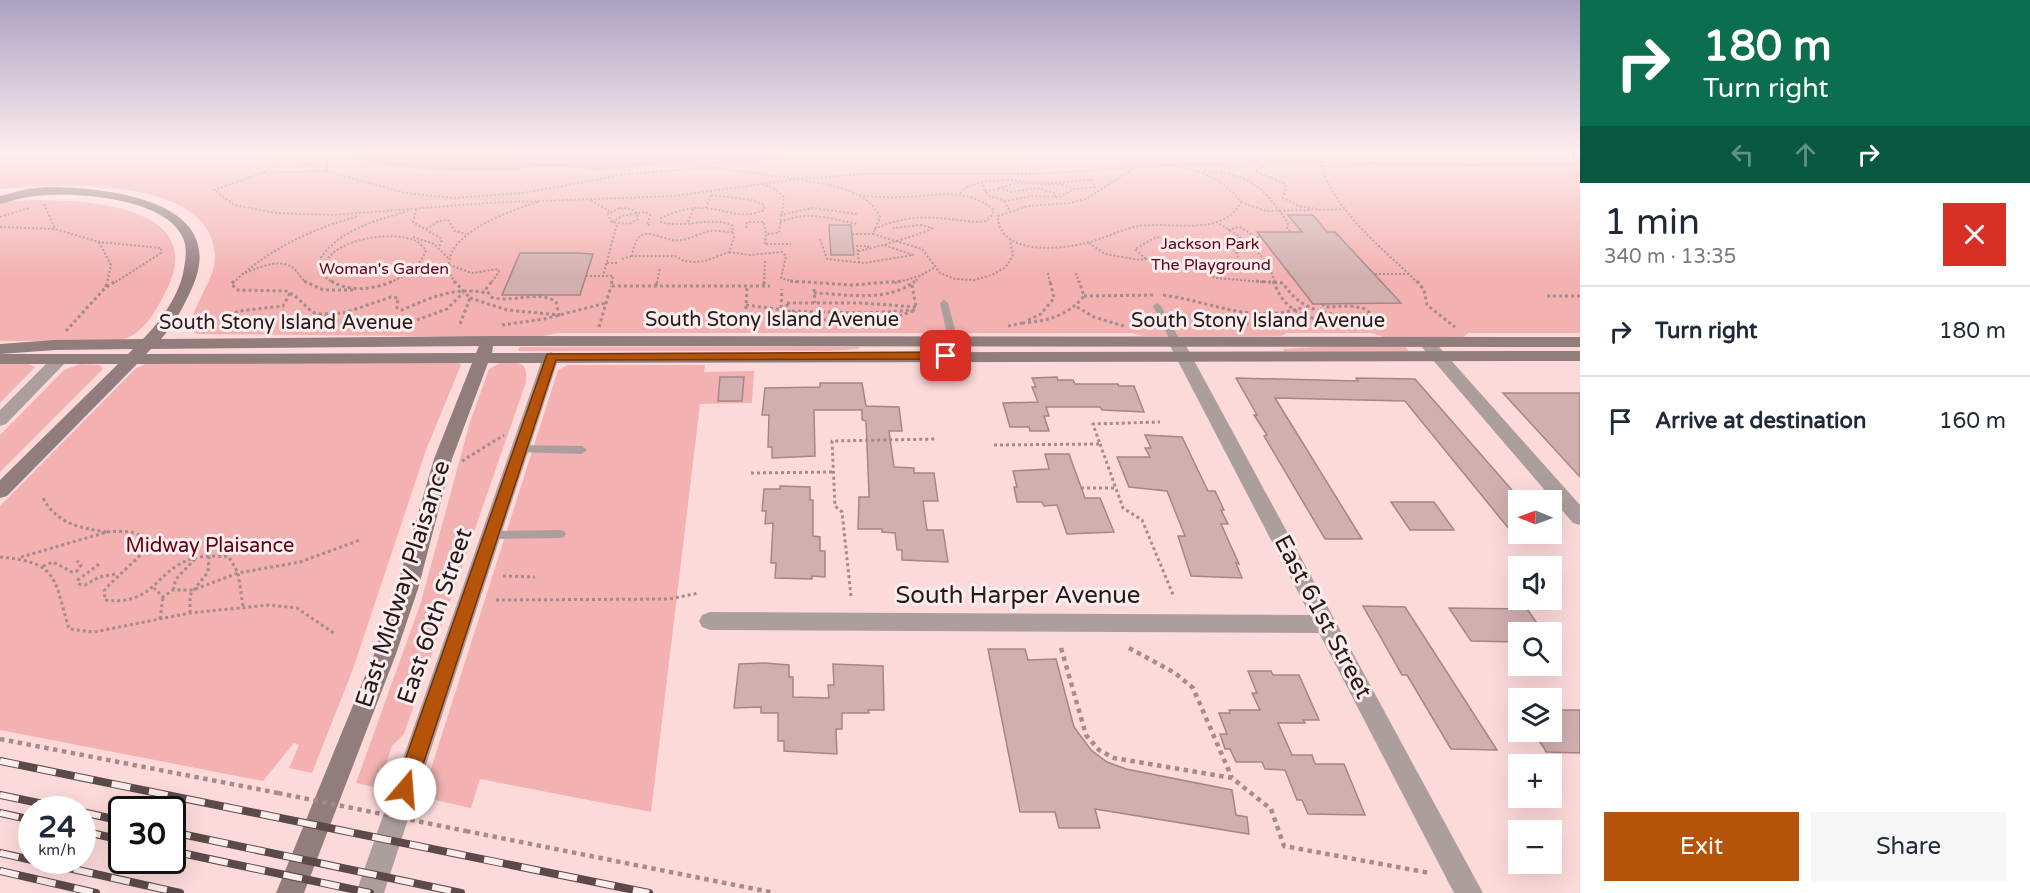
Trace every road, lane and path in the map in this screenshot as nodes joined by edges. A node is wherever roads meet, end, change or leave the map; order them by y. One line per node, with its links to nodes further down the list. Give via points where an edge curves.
1 (23, 195): 25 (main road)
2 (66, 195): 25 (main road)
3 (97, 195): 157 (main road, via 132,200 167,212 193,241 189,284 170,318)
4 (220, 195): 38 (path, via 234,205 276,213)
5 (422, 195): 20 (path)
6 (502, 195): 20 (path)
7 (685, 195): 22 (path)
8 (711, 195): 30 (path); 30 (path, via 752,200 764,206 764,210 750,215)
9 (783, 195): 41 (path)
10 (857, 195): 11 (path, via 886,198); 59 (path, via 879,211)
11 (914, 195)
12 (965, 195): 40 (path, via 982,200 993,209)
13 (991, 195): 26 (path)
14 (1066, 195): 21 (path)
15 (1093, 195): 34 (path, via 1070,203)
16 (1236, 195): 27 (path)
17 (1265, 195): 35 (path)
18 (1284, 195): 33 (path, via 1288,202)
19 (1335, 195): 32 (path)
20 (490, 196): 28 (path)
21 (1055, 197): 26 (path)
22 (589, 199): 24 (path); 36 (path)
23 (0, 200): 25 (main road)
24 (543, 200): 28 (path); 64 (path, via 482,223)
25 (32, 201): 43 (path); 57 (path, via 45,204)
26 (1004, 201): 34 (path)
27 (1241, 202): 35 (path); 46 (path, via 1236,213)
28 (487, 203): 31 (path)
29 (694, 208): 30 (path); 48 (path); 48 (path, via 661,218 661,222 669,225)
30 (706, 208)
31 (416, 209): 38 (path); 58 (path, via 413,222); 89 (path, via 375,221 342,237 323,253)
32 (1347, 209): 33 (path); 97 (path)
33 (1321, 210): 35 (path)
34 (1010, 211): 42 (path)
35 (1279, 211): 44 (path)
36 (610, 213): 37 (path, via 620,208); 47 (path)
37 (637, 213): 47 (path); 50 (path, via 635,222); 52 (path, via 648,213 647,225)
38 (367, 214): 98 (path, via 326,225 286,243)
39 (857, 214): 41 (path, via 813,208)
40 (993, 214): 42 (path); 59 (path, via 986,221 976,222 918,216)
41 (780, 215): 49 (path)
42 (998, 216): 72 (path, via 1000,234)
43 (0, 217)
44 (1285, 219): 45 (path); 63 (path)
45 (1291, 219)
46 (1215, 221): 60 (path); 74 (path, via 1188,226 1144,225)
47 (611, 222): 50 (path)
48 (688, 222): 62 (path, via 726,222 732,225)
49 (780, 222): 51 (path, via 814,214); 65 (path, via 778,234)
50 (618, 224): 87 (path)
51 (858, 224)
52 (652, 225)
53 (715, 225): 61 (path)
54 (0, 227): 57 (path)
55 (746, 228): 65 (path, via 747,222 764,222)
56 (893, 228): 71 (path, via 932,228 928,233)
57 (55, 229): 73 (path)
58 (426, 229): 64 (path, via 448,220 455,231); 78 (path, via 442,240)
59 (874, 229): 67 (path)
60 (1228, 230): 69 (path, via 1240,227); 103 (path, via 1260,256)
61 (714, 231): 62 (path); 81 (path, via 680,241 644,234 634,242)
62 (733, 232): 80 (path)
63 (1290, 232)
64 (468, 234): 82 (path)
65 (766, 234): 75 (path, via 765,245)
66 (852, 234): 67 (path)
67 (873, 234): 71 (path)
68 (408, 237): 78 (path, via 426,240); 89 (path, via 360,240 335,252); 112 (path, via 426,251 420,266 399,280)
69 (1261, 237)
70 (820, 239): 86 (path, via 826,259)
71 (891, 241): 76 (path); 92 (path, via 918,246 931,256)
72 (1010, 241): 74 (path, via 1049,248); 92 (path, via 1013,255 1005,267 992,275 959,280)
73 (99, 242): 111 (path, via 111,264); 111 (path, via 161,248 161,253)
74 (1089, 243): 84 (path, via 1105,254)
75 (791, 244)
76 (884, 245): 86 (path, via 874,251 868,251 868,246 857,246); 86 (path, via 913,255)
77 (780, 246): 79 (path)
78 (439, 248): 82 (path)
79 (778, 251): 80 (path, via 749,255); 102 (path, via 786,256 780,275)
80 (729, 252): 81 (path, via 705,261)
81 (632, 256): 83 (path)
82 (449, 259): 90 (path)
83 (622, 259)
84 (1146, 259): 93 (path, via 1159,257); 93 (path, via 1135,249 1154,237 1189,244 1224,242 1236,249 1239,260 1235,268 1229,271)
85 (765, 261): 105 (path)
86 (859, 262)
87 (607, 263): 88 (path); 101 (path)
88 (617, 263)
89 (323, 265): 112 (path, via 323,276 332,284)
90 (449, 265): 114 (path, via 449,273); 116 (path, via 472,273 498,269)
91 (660, 267): 108 (path)
92 (936, 267): 99 (path)
93 (1206, 267): 103 (path, via 1215,278)
94 (1048, 273): 140 (path, via 1054,298 1051,304)
95 (1076, 273): 117 (path)
96 (1375, 274): 97 (path)
97 (1409, 274): 153 (path, via 1424,290 1427,305)
98 (240, 275): 112 (path, via 283,264 296,269 303,280 316,287 337,291); 115 (path, via 231,284 237,290 276,289)
99 (922, 275): 102 (path, via 890,284); 106 (path)
100 (586, 276): 101 (path)
101 (603, 276): 107 (path, via 613,276)
102 (784, 280): 104 (path)
103 (1275, 283): 128 (path, via 1284,283 1290,295); 134 (path, via 1280,296)
104 (777, 284)
105 (764, 285): 109 (path); 110 (path)
106 (912, 285): 122 (path, via 880,293 814,291); 130 (path)
107 (610, 286): 108 (path); 121 (path)
108 (656, 286): 109 (path)
109 (747, 286): 125 (path)
110 (770, 286)
111 (105, 288): 154 (path)
112 (365, 288)
113 (782, 288): 131 (path)
114 (462, 292): 116 (path); 120 (path); 135 (path, via 430,297 402,310 397,308 398,298 391,297 355,311); 146 (path, via 447,309)
115 (290, 293): 135 (path); 141 (path, via 280,307 238,312)
116 (486, 293): 137 (path, via 500,301 555,300)
117 (1084, 296): 127 (path); 134 (path, via 1173,296 1234,313 1271,315)
118 (1547, 296): 119 (path)
119 (1580, 296)
120 (470, 298): 137 (path, via 507,310); 147 (path)
121 (606, 303): 137 (path); 150 (path)
122 (815, 303): 130 (path); 133 (path, via 787,303)
123 (944, 303): 160 (lane)
124 (1322, 303): 129 (path)
125 (746, 305): 131 (path); 151 (path)
126 (1157, 306): 161 (lane)
127 (1077, 307): 140 (path, via 1061,315); 149 (path, via 1093,318)
128 (1304, 307): 134 (path); 136 (path, via 1321,314)
129 (1331, 307): 136 (path); 138 (path, via 1363,308 1369,312)
130 (915, 308): 133 (path, via 866,313); 144 (path)
131 (781, 309): 133 (path)
132 (1169, 309): 134 (path, via 1179,315 1226,325 1287,320)
133 (787, 311): 143 (path)
134 (1296, 311): 139 (path, via 1320,320)
135 (316, 314): 145 (path)
136 (1337, 314): 138 (path)
137 (559, 315): 142 (path)
138 (1353, 315): 139 (path)
139 (1357, 322): 152 (path)
140 (1022, 323): 148 (path)
141 (208, 326)
142 (499, 326)
143 (851, 326)
144 (870, 326)
145 (356, 327)
146 (395, 327)
147 (459, 327)
148 (1005, 327)
149 (1131, 328)
150 (599, 329)
151 (745, 329)
152 (1362, 330)
153 (1461, 331)
154 (65, 332)
155 (1426, 342): 156 (main road, South Stony Island Avenue); 161 (main road, South Stony Island Avenue); 164 (street)
156 (1580, 342)
157 (146, 345): 158 (main road, South Stony Island Avenue); 159 (main road, South Stony Island Avenue); 167 (main road)
158 (0, 349)
159 (485, 349): 160 (main road, South Stony Island Avenue); 163 (main road, South Stony Island Avenue); 167 (main road, South Stony Island Avenue); 218 (main road, East Midway Plaisance, via 443,459 385,654)
160 (955, 349): 161 (main road, South Stony Island Avenue); 163 (main road, South Stony Island Avenue)
161 (1180, 349): 164 (main road, South Stony Island Avenue); 211 (street, East 61st Street)
162 (1580, 356): 164 (main road, South Stony Island Avenue)
163 (551, 357): 174 (street, East 60th Street)
164 (1439, 357): 183 (street)
165 (0, 358): 166 (main road, South Stony Island Avenue)
166 (60, 359): 167 (main road, South Stony Island Avenue); 168 (street)
167 (133, 359): 181 (main road)
168 (0, 420)
169 (1160, 422): 172 (path, via 1093,424)
170 (507, 426): 176 (path, via 504,438)
171 (938, 439): 177 (path, via 832,441)
172 (1100, 444): 173 (path); 180 (path)
173 (994, 445)
174 (520, 449): 175 (lane); 185 (street, East 60th Street)
175 (582, 450)
176 (460, 462)
177 (833, 472): 178 (path); 203 (path, via 835,506 842,512)
178 (751, 474)
179 (1081, 488): 180 (path)
180 (1116, 488): 205 (path, via 1123,508 1142,520)
181 (0, 491)
182 (43, 498): 184 (path, via 57,519 78,528)
183 (1580, 518)
184 (107, 532): 190 (path); 196 (path, via 130,531 146,539 147,549)
185 (491, 534): 186 (lane); 219 (street, East 60th Street)
186 (560, 534)
187 (360, 540): 195 (path, via 296,565)
188 (208, 555): 191 (path); 195 (path, via 229,557); 201 (path, via 208,572)
189 (0, 557): 190 (path)
190 (20, 558): 194 (path)
191 (196, 558): 199 (path, via 185,561); 200 (path, via 176,579)
192 (77, 561): 194 (path, via 81,565 72,572 53,562)
193 (99, 564): 196 (path, via 78,580 79,584)
194 (43, 566): 209 (path, via 56,580 69,629 94,632)
195 (238, 573): 201 (path); 207 (path)
196 (118, 574): 199 (path, via 104,591 105,600 119,603 141,597)
197 (503, 576): 198 (path)
198 (535, 577)
199 (154, 588): 204 (path)
200 (173, 590): 201 (path); 204 (path)
201 (193, 590): 208 (path)
202 (699, 593): 206 (path, via 669,599)
203 (851, 596)
204 (163, 597): 209 (path)
205 (1174, 597)
206 (496, 600)
207 (243, 606): 208 (path); 212 (path, via 297,608)
208 (190, 613): 209 (path)
209 (160, 619)
210 (710, 621): 211 (street, South Harper Avenue)
211 (1326, 624): 221 (street, East 61st Street)
212 (335, 634)
213 (1061, 648): 216 (path, via 1086,735 1099,750 1114,758)
214 (1130, 648): 216 (path, via 1194,688)
215 (0, 739): 220 (path, bridge)
216 (1232, 777): 217 (path, via 1271,809 1284,846)
217 (1430, 873)
218 (290, 893)
219 (370, 893)
220 (775, 893)
221 (1469, 893)

